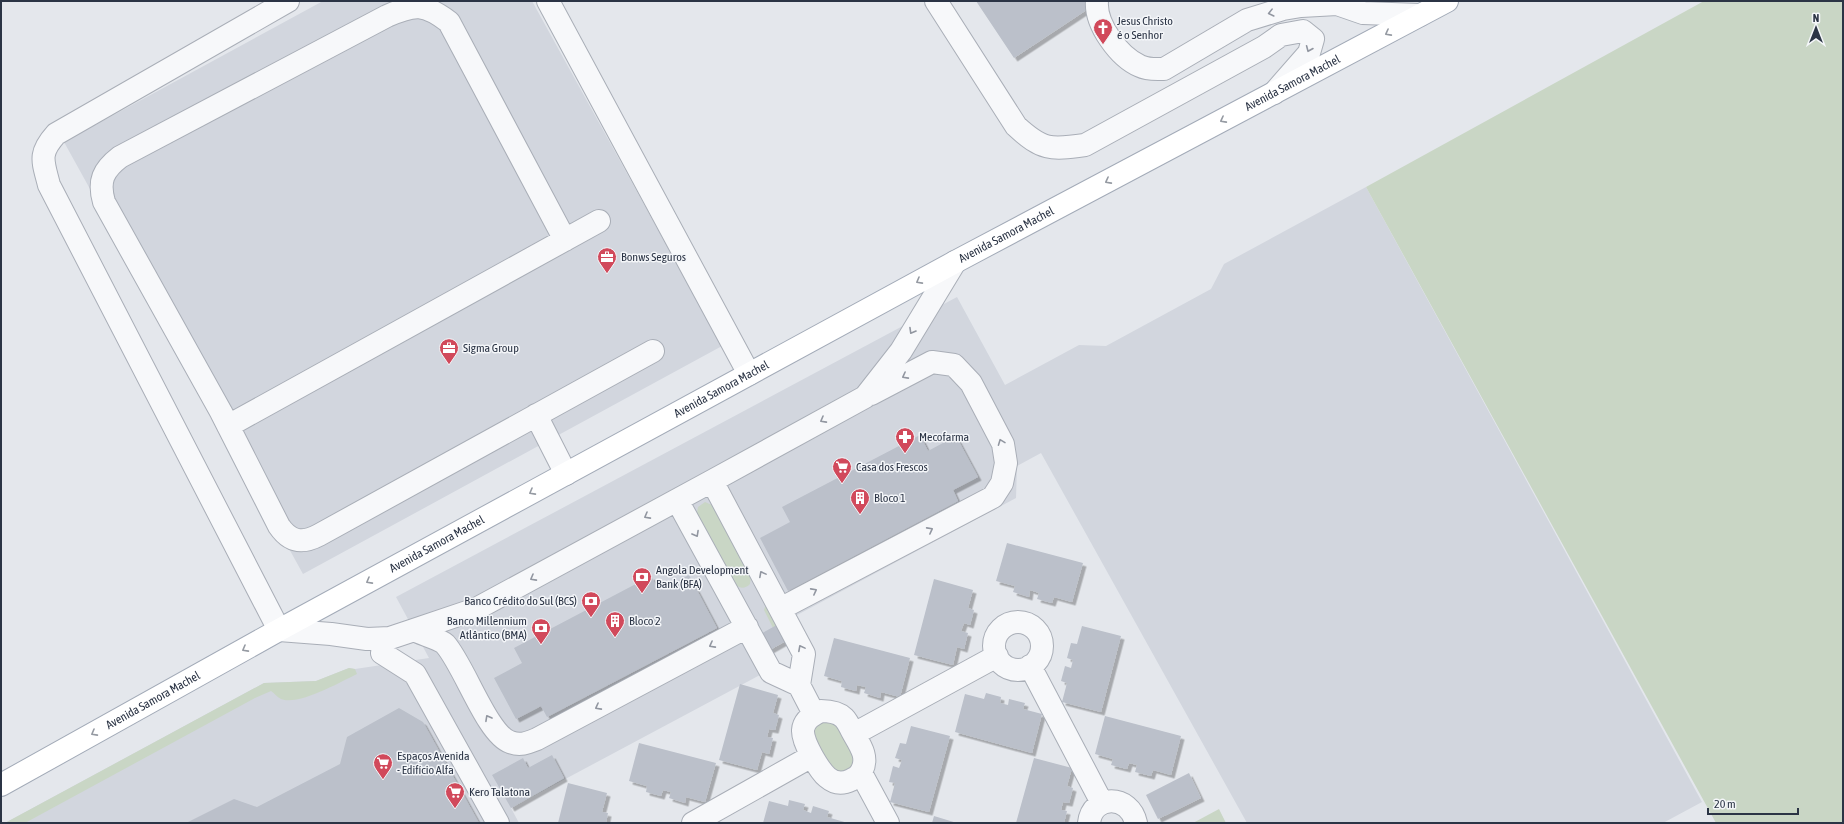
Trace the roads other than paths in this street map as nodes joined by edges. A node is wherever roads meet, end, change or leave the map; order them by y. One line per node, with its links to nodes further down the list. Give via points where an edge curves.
1 (288, 1): 21 (lane, via 56,134 46,146 43,161 49,185)
2 (548, 1): 12 (lane)
3 (936, 1): 7 (lane, one-way to 7, via 1016,126 1032,141 1045,147 1059,149 1085,145 1264,48 1281,35 1303,31 1313,40 1309,52)
4 (1097, 1): 6 (lane, one-way to 4, via 1364,14 1337,4 1301,6 1247,20 1164,68 1152,70 1139,66 1114,44 1102,26 1096,10)
5 (1447, 1): 6 (main road, Avenida Samora Machel)
6 (1420, 16): 7 (main road, Avenida Samora Machel, one-way to 7)
7 (1272, 94): 10 (main road, Avenida Samora Machel, one-way to 10)
8 (599, 221): 9 (lane)
9 (565, 240): 15 (lane); 15 (lane, via 448,22 434,10 419,6 387,16 120,157 108,166 102,180 104,202)
10 (955, 262): 12 (main road, Avenida Samora Machel, one-way to 12); 13 (lane, one-way to 13, via 901,351)
11 (653, 351): 14 (lane)
12 (749, 374): 16 (main road, Avenida Samora Machel)
13 (865, 397): 17 (lane, one-way to 17); 19 (lane, one-way to 13, via 993,497 1002,483 1006,463 1003,444 971,383 954,365 932,362)
14 (536, 415): 15 (lane, via 309,540 297,540 286,536); 16 (lane)
15 (228, 426)
16 (566, 474): 21 (main road, Avenida Samora Machel, one-way to 21)
17 (712, 481): 18 (lane); 19 (lane, one-way to 17)
18 (677, 500): 20 (lane, one-way to 20); 22 (lane, one-way to 22, via 476,609)
19 (780, 609): 26 (lane, one-way to 19, via 804,654)
20 (746, 627): 22 (lane, one-way to 22, via 537,739 522,744 509,742 495,731 444,643); 26 (lane, via 771,672)
21 (279, 630): 22 (lane, via 367,639 390,638); 31 (main road, Avenida Samora Machel, one-way to 31)
22 (414, 630)
23 (382, 653): 33 (lane, via 415,674)
24 (997, 656): 25 (lane, via 1008,667 1022,669); 25 (lane, via 994,642 1001,629 1007,624 1023,622 1037,631 1042,646 1041,654); 28 (lane)
25 (1030, 666): 32 (lane)
26 (799, 685): 27 (lane)
27 (814, 714): 28 (lane, via 829,711 837,713 844,718); 29 (lane, via 808,719 803,733 803,740)
28 (854, 734): 30 (lane, via 865,757)
29 (812, 756): 30 (lane, via 821,772 833,781 848,782); 34 (lane)
30 (861, 773): 35 (lane)
31 (1, 785)
32 (1102, 804): 36 (lane, via 1091,814); 37 (lane, via 1109,801 1125,804 1131,810)
33 (498, 823)
34 (693, 823)
35 (888, 823)
36 (1089, 823)
37 (1136, 823)

